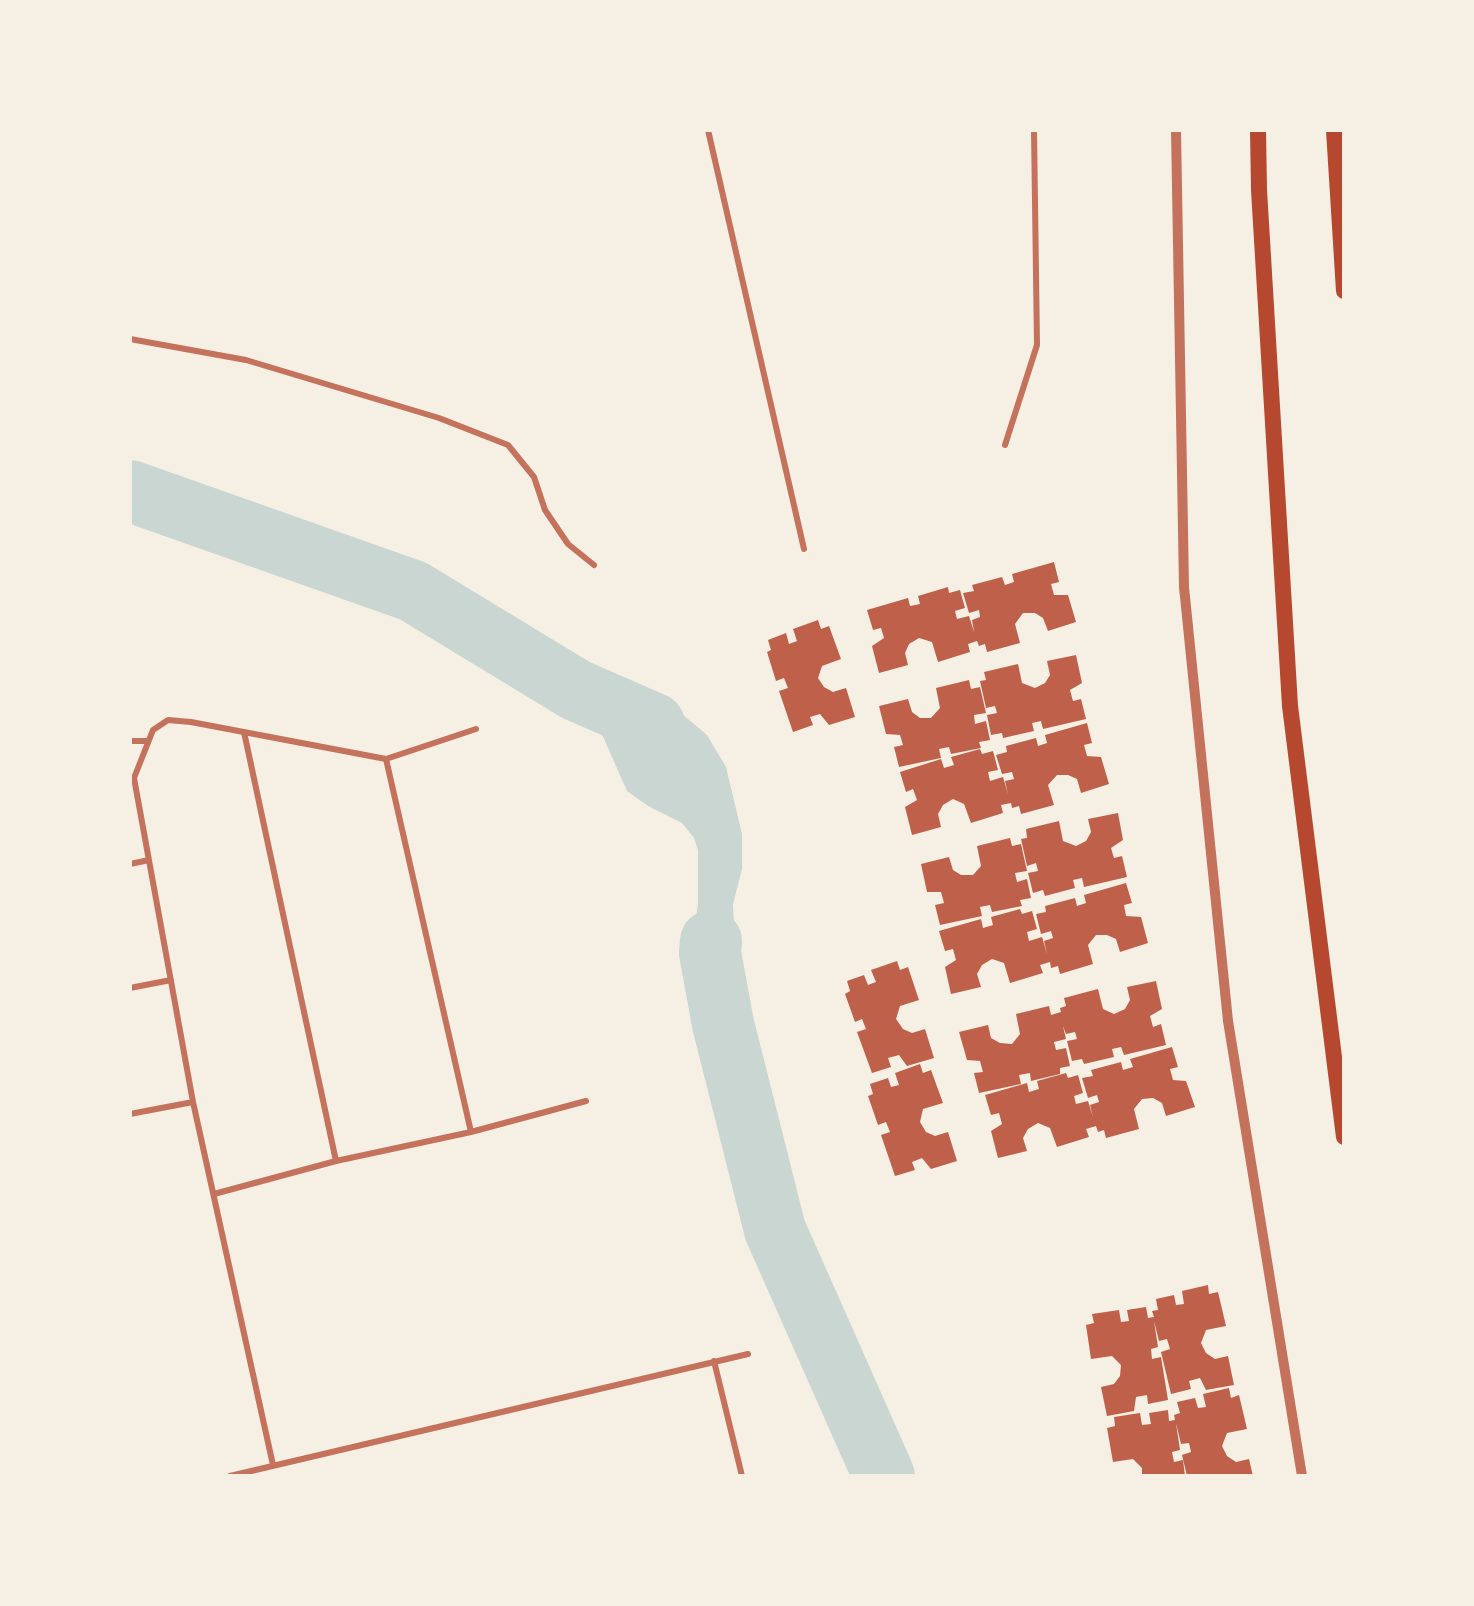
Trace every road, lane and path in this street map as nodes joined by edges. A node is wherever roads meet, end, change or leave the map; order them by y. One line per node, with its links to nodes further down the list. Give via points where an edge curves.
1 (708, 130): 9 (street)
2 (1034, 130): 8 (street, via 1037,345)
3 (1176, 130): 32 (street, via 1184,587 1228,1021)
4 (1258, 130): 24 (highway, via 1290,706)
5 (1334, 130): 6 (highway)
6 (1344, 291)
7 (130, 339): 10 (street, via 246,360 438,418 508,445 534,477 545,510 568,544)
8 (1005, 445)
9 (804, 549)
10 (594, 565)
11 (476, 729): 15 (street)
12 (244, 732): 14 (street, via 168,720 153,730); 15 (street); 25 (street)
13 (130, 741): 14 (street)
14 (148, 741): 16 (street, via 134,778)
15 (386, 759): 23 (street)
16 (148, 860): 17 (street); 18 (street)
17 (130, 864)
18 (171, 980): 19 (street); 21 (street)
19 (130, 988)
20 (586, 1101): 23 (street)
21 (193, 1102): 22 (street); 26 (street)
22 (130, 1114)
23 (471, 1132): 25 (street)
24 (1344, 1137)
25 (336, 1161): 26 (street)
26 (214, 1194): 29 (street)
27 (748, 1354): 28 (street)
28 (714, 1361): 29 (street); 31 (street)
29 (273, 1465): 30 (street)
30 (230, 1476)
31 (742, 1476)
32 (1302, 1476)

